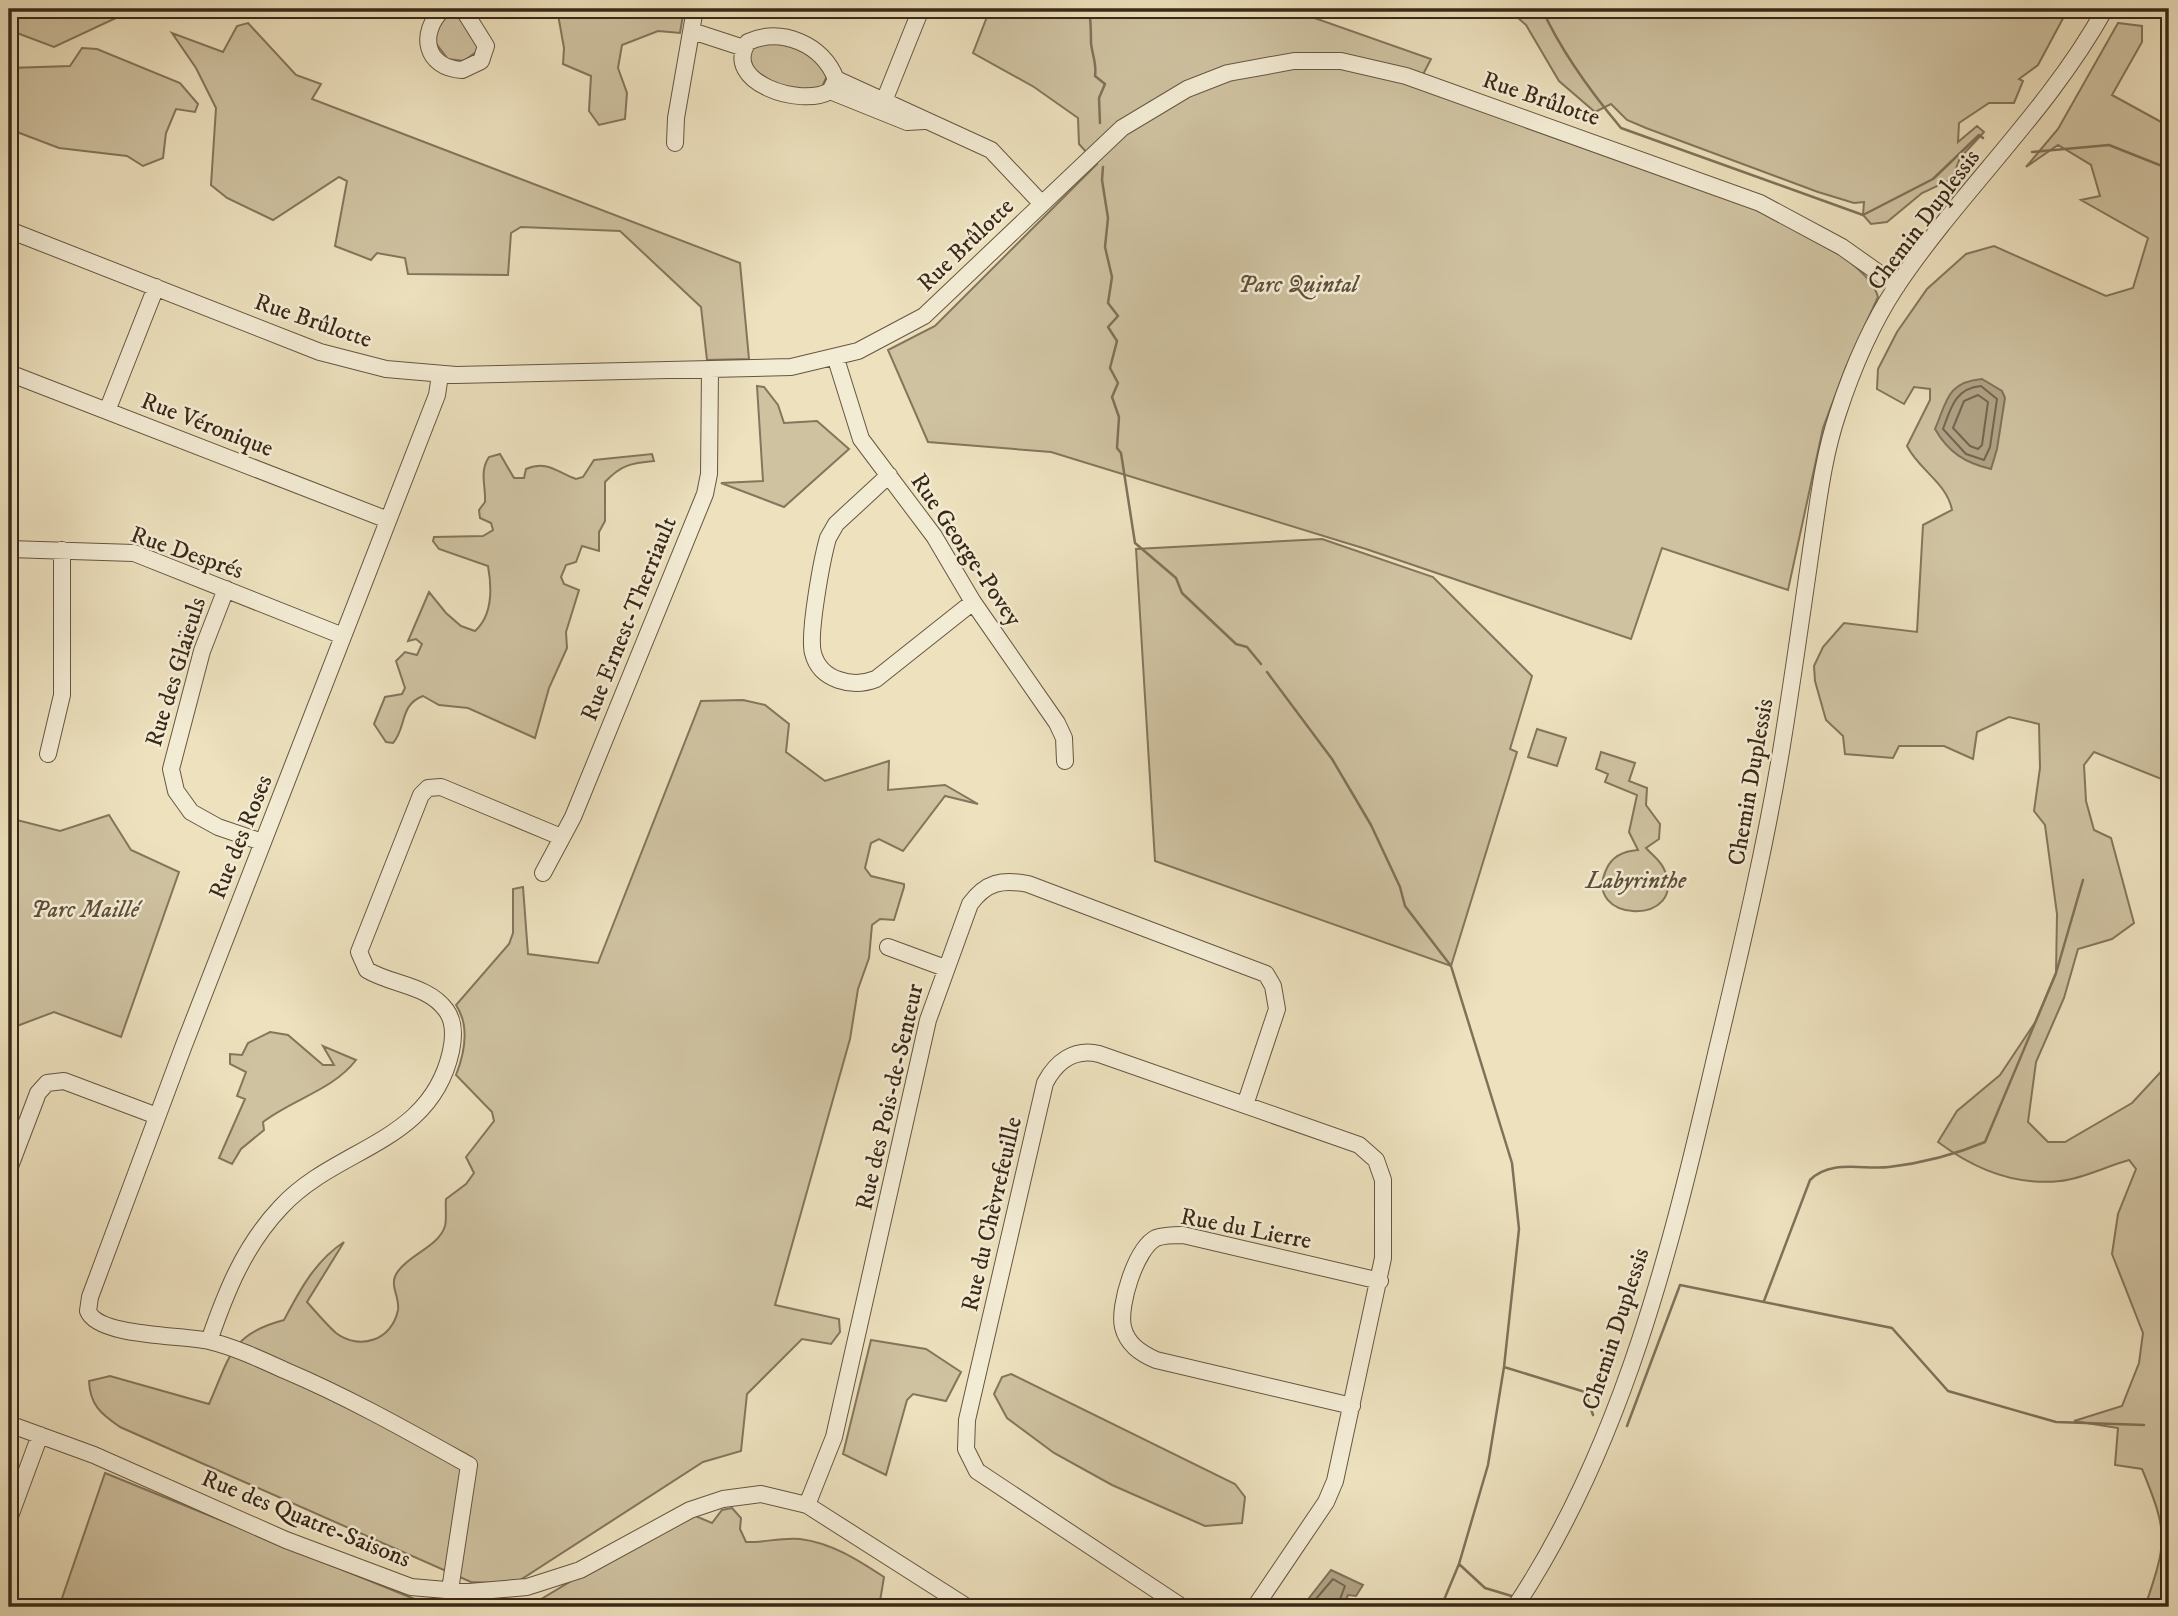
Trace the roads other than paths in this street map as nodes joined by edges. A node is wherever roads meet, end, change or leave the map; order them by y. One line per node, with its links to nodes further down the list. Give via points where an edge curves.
1 (443, 9): 2 (street, via 428,26 427,44 444,65 462,70 481,61 486,46)
2 (463, 9)
3 (695, 9): 6 (street)
4 (921, 9): 9 (street)
5 (2105, 9): 13 (street, Chemin Duplessis, via 2040,108)
6 (692, 31): 7 (street); 10 (street)
7 (744, 48): 8 (street, via 748,42 772,35 793,39 816,52); 8 (street, via 744,65 754,78 778,93 805,97)
8 (833, 85): 9 (street)
9 (882, 105): 11 (street, via 907,122 924,121 991,150)
10 (675, 143)
11 (1042, 204): 13 (street, Rue Brûlotte, via 1122,128 1187,89 1228,73 1269,65 1341,61 1406,76 1743,196 1816,231); 15 (street, Rue Brûlotte, via 924,317)
12 (9, 230): 14 (street, Rue Brûlotte)
13 (1897, 286): 48 (street, Chemin Duplessis, via 1858,360 1831,438 1758,876 1663,1262 1595,1458 1561,1530)
14 (156, 287): 18 (street, Rue Brûlotte, via 320,352 365,365); 19 (street)
15 (836, 359): 16 (street, Rue Brûlotte, via 791,367); 20 (street, Rue George-Povey, via 858,432)
16 (710, 370): 18 (street, Rue Brûlotte); 29 (street, Rue Ernest-Therriault, via 705,494)
17 (9, 373): 19 (street, Rue Véronique)
18 (440, 375): 21 (street, Rue des Roses, via 437,395)
19 (107, 411): 21 (street, Rue Véronique)
20 (889, 475): 25 (street, Rue George-Povey, via 948,557); 25 (street, via 836,524 828,538 812,639 817,663 837,680 857,684 876,679)
21 (388, 520): 26 (street, Rue des Roses)
22 (9, 549): 23 (street, Rue Després)
23 (62, 550): 24 (street, Rue Després, via 134,553); 27 (street, via 62,695)
24 (226, 589): 26 (street, Rue Després); 30 (street, Rue des Glaïeuls, via 202,651 170,769 176,791 191,812)
25 (973, 602): 28 (street, Rue George-Povey, via 1057,723 1065,738)
26 (343, 636): 30 (street, Rue des Roses)
27 (48, 754)
28 (1065, 761)
29 (561, 837): 31 (street, Rue Ernest-Therriault); 38 (street, via 441,787 428,788 421,795 359,952 367,970 430,995 447,1011 453,1030 444,1072 428,1102 409,1123 301,1188 265,1225 240,1261)
30 (262, 842): 35 (street, Rue des Roses)
31 (542, 873)
32 (888, 947): 33 (street)
33 (946, 968): 34 (street, Rue des Pois-de-Senteur, via 970,904 989,884 1006,880 1028,884 1254,967 1266,974 1273,986 1277,1009); 42 (street, Rue des Pois-de-Senteur, via 928,1020 834,1437)
34 (1245, 1105): 37 (street, Rue du Chèvrefeuille, via 1359,1145 1376,1160 1383,1180); 46 (street, Rue du Chèvrefeuille, via 1091,1052 1072,1055 1055,1067 1045,1083 1033,1131 967,1420 966,1449 977,1471)
35 (157, 1116): 36 (street, via 64,1081 47,1083 38,1093); 38 (street, Rue des Roses, via 90,1297 90,1317 147,1335)
36 (9, 1169)
37 (1380, 1281): 39 (street); 39 (street, Rue du Lierre, via 1183,1236 1157,1237 1141,1252 1125,1305 1127,1337 1156,1360)
38 (209, 1341): 44 (street, via 344,1395 469,1465)
39 (1352, 1406): 47 (street, via 1331,1492)
40 (9, 1424): 41 (street, Rue des Quatre-Saisons)
41 (40, 1435): 43 (street); 44 (street, Rue des Quatre-Saisons, via 286,1540 411,1587)
42 (807, 1505): 44 (street, Rue des Quatre-Saisons, via 761,1494 723,1499 690,1510 580,1570 527,1587); 45 (street, Rue des Quatre-Saisons)
43 (9, 1519)
44 (450, 1590)
45 (967, 1607)
46 (1182, 1607)
47 (1255, 1607)
48 (1514, 1607)

